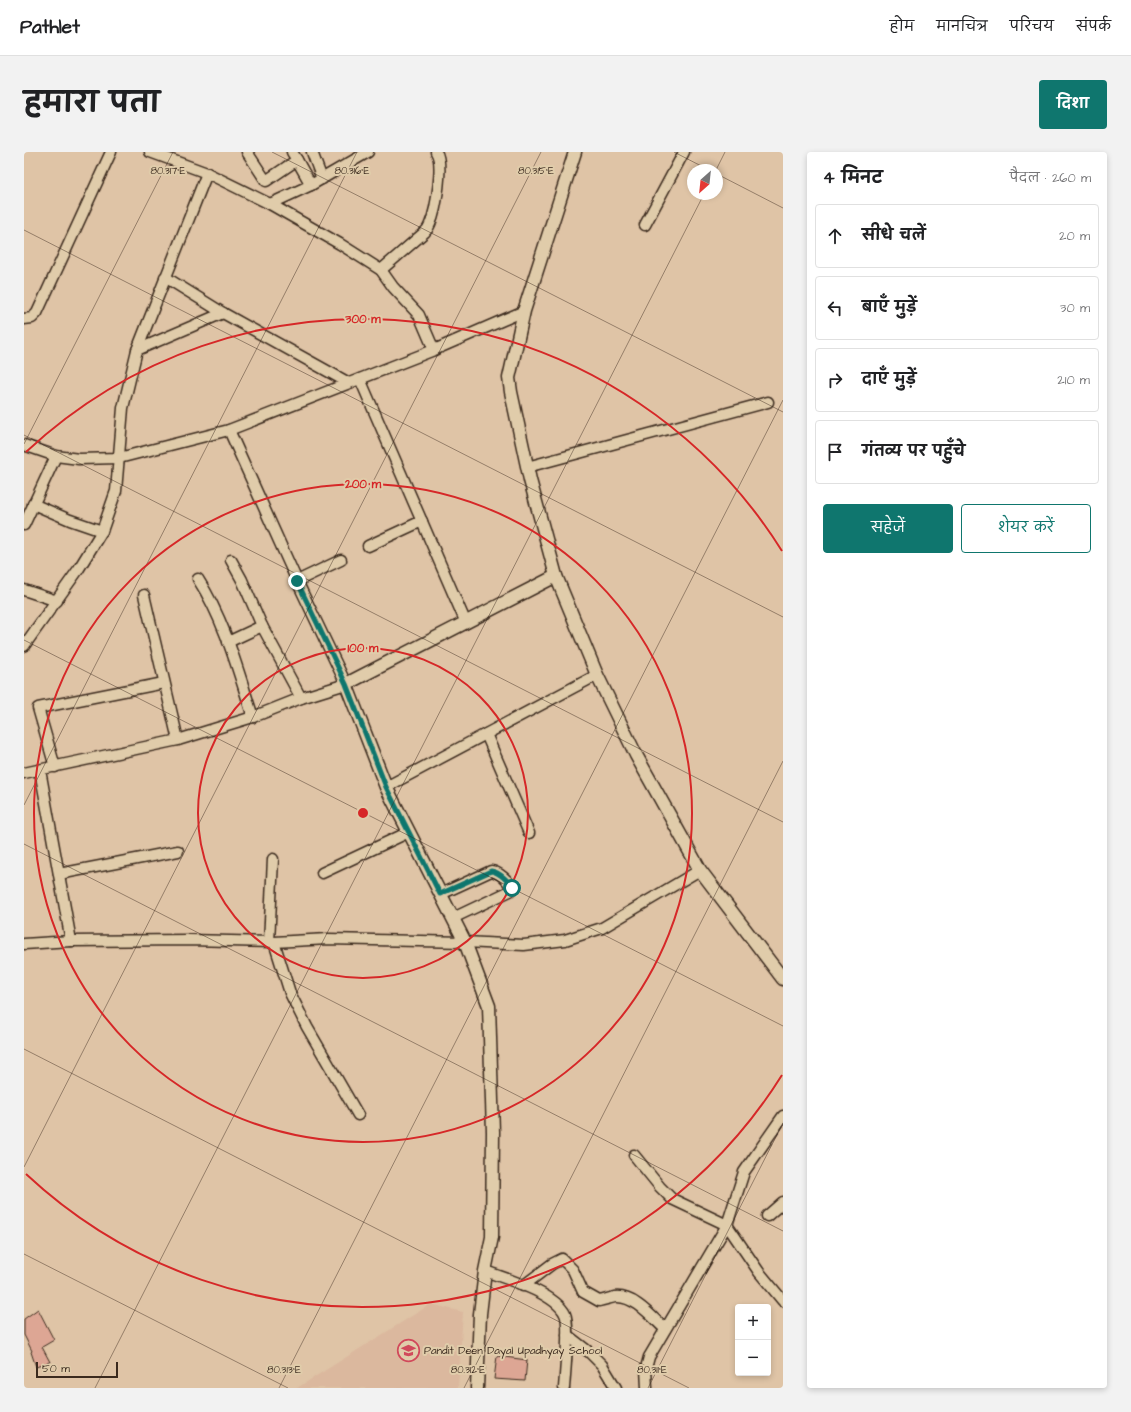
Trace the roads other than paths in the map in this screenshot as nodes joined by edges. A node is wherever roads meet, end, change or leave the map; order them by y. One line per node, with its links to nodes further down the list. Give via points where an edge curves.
1 (112, 152): 19 (street, via 37,313 32,318)
2 (150, 152): 10 (street)
3 (247, 152): 9 (street, via 266,181)
4 (312, 152): 11 (street)
5 (368, 152): 11 (street)
6 (436, 152): 15 (street, via 439,156 440,172 430,225)
7 (575, 152): 17 (street)
8 (684, 152): 14 (street)
9 (295, 156): 12 (street)
10 (208, 173): 13 (street); 16 (street)
11 (322, 179): 12 (street)
12 (311, 185): 13 (street)
13 (270, 204): 15 (street)
14 (644, 225)
15 (381, 270): 21 (street, via 419,315)
16 (166, 277): 18 (street); 20 (street)
17 (524, 311): 21 (street); 29 (street, via 510,378)
18 (223, 313): 20 (street); 23 (street)
19 (24, 319)
20 (137, 350): 28 (street, via 123,408)
21 (434, 350): 22 (street)
22 (360, 379): 23 (street); 31 (street)
23 (349, 383): 25 (street)
24 (768, 402): 29 (street)
25 (229, 430): 28 (street); 39 (street)
26 (24, 445): 27 (street)
27 (56, 456): 28 (street, via 79,459); 30 (street)
28 (119, 458): 33 (street, via 116,491)
29 (527, 467): 37 (street)
30 (33, 504): 32 (street); 33 (street)
31 (422, 521): 34 (street); 43 (street)
32 (24, 525)
33 (102, 531): 42 (street)
34 (368, 546)
35 (231, 560): 44 (street)
36 (341, 560): 39 (street)
37 (556, 576): 43 (street); 47 (street)
38 (198, 579): 45 (street)
39 (297, 581): 49 (street)
40 (24, 590): 42 (street)
41 (144, 596): 48 (street)
42 (57, 602): 46 (street)
43 (466, 623): 49 (street)
44 (262, 626): 45 (street); 50 (street)
45 (228, 642): 51 (street)
46 (24, 646)
47 (597, 675): 52 (street); 62 (street, via 636,755)
48 (164, 683): 53 (street); 54 (street, via 38,708)
49 (346, 684): 50 (street); 57 (street)
50 (301, 698): 51 (street)
51 (253, 717): 53 (street)
52 (486, 734): 57 (street); 59 (street)
53 (178, 740): 54 (street)
54 (55, 767): 55 (street)
55 (40, 770): 56 (street); 64 (street)
56 (24, 773)
57 (386, 787): 58 (street)
58 (409, 832): 63 (street); 65 (street)
59 (529, 833)
60 (178, 851): 64 (street)
61 (273, 859): 68 (street)
62 (700, 870): 69 (street, via 602,928 565,940 524,944); 71 (street)
63 (322, 873)
64 (59, 874): 67 (street)
65 (440, 894): 66 (street); 66 (street, via 491,871 511,885 510,891)
66 (453, 918): 69 (street)
67 (71, 941): 68 (street); 70 (street)
68 (272, 942): 69 (street, via 328,939); 72 (street, via 290,993)
69 (465, 942): 78 (street, via 489,1006 493,1132 492,1237)
70 (24, 944)
71 (783, 979)
72 (358, 1115)
73 (781, 1123): 77 (street, via 744,1172)
74 (634, 1155): 77 (street, via 672,1199)
75 (783, 1202): 76 (street)
76 (767, 1216)
77 (727, 1225): 80 (street, via 759,1272); 81 (street)
78 (485, 1271): 79 (street); 83 (street, via 480,1314)
79 (523, 1286): 81 (street, via 562,1259 573,1270 583,1292 599,1302 616,1297 630,1300); 82 (street, via 558,1304 566,1315)
80 (783, 1301)
81 (665, 1329): 86 (street, via 649,1357)
82 (567, 1335): 84 (street); 85 (street, via 602,1365)
83 (477, 1388)
84 (564, 1388)
85 (616, 1388)
86 (646, 1388)

